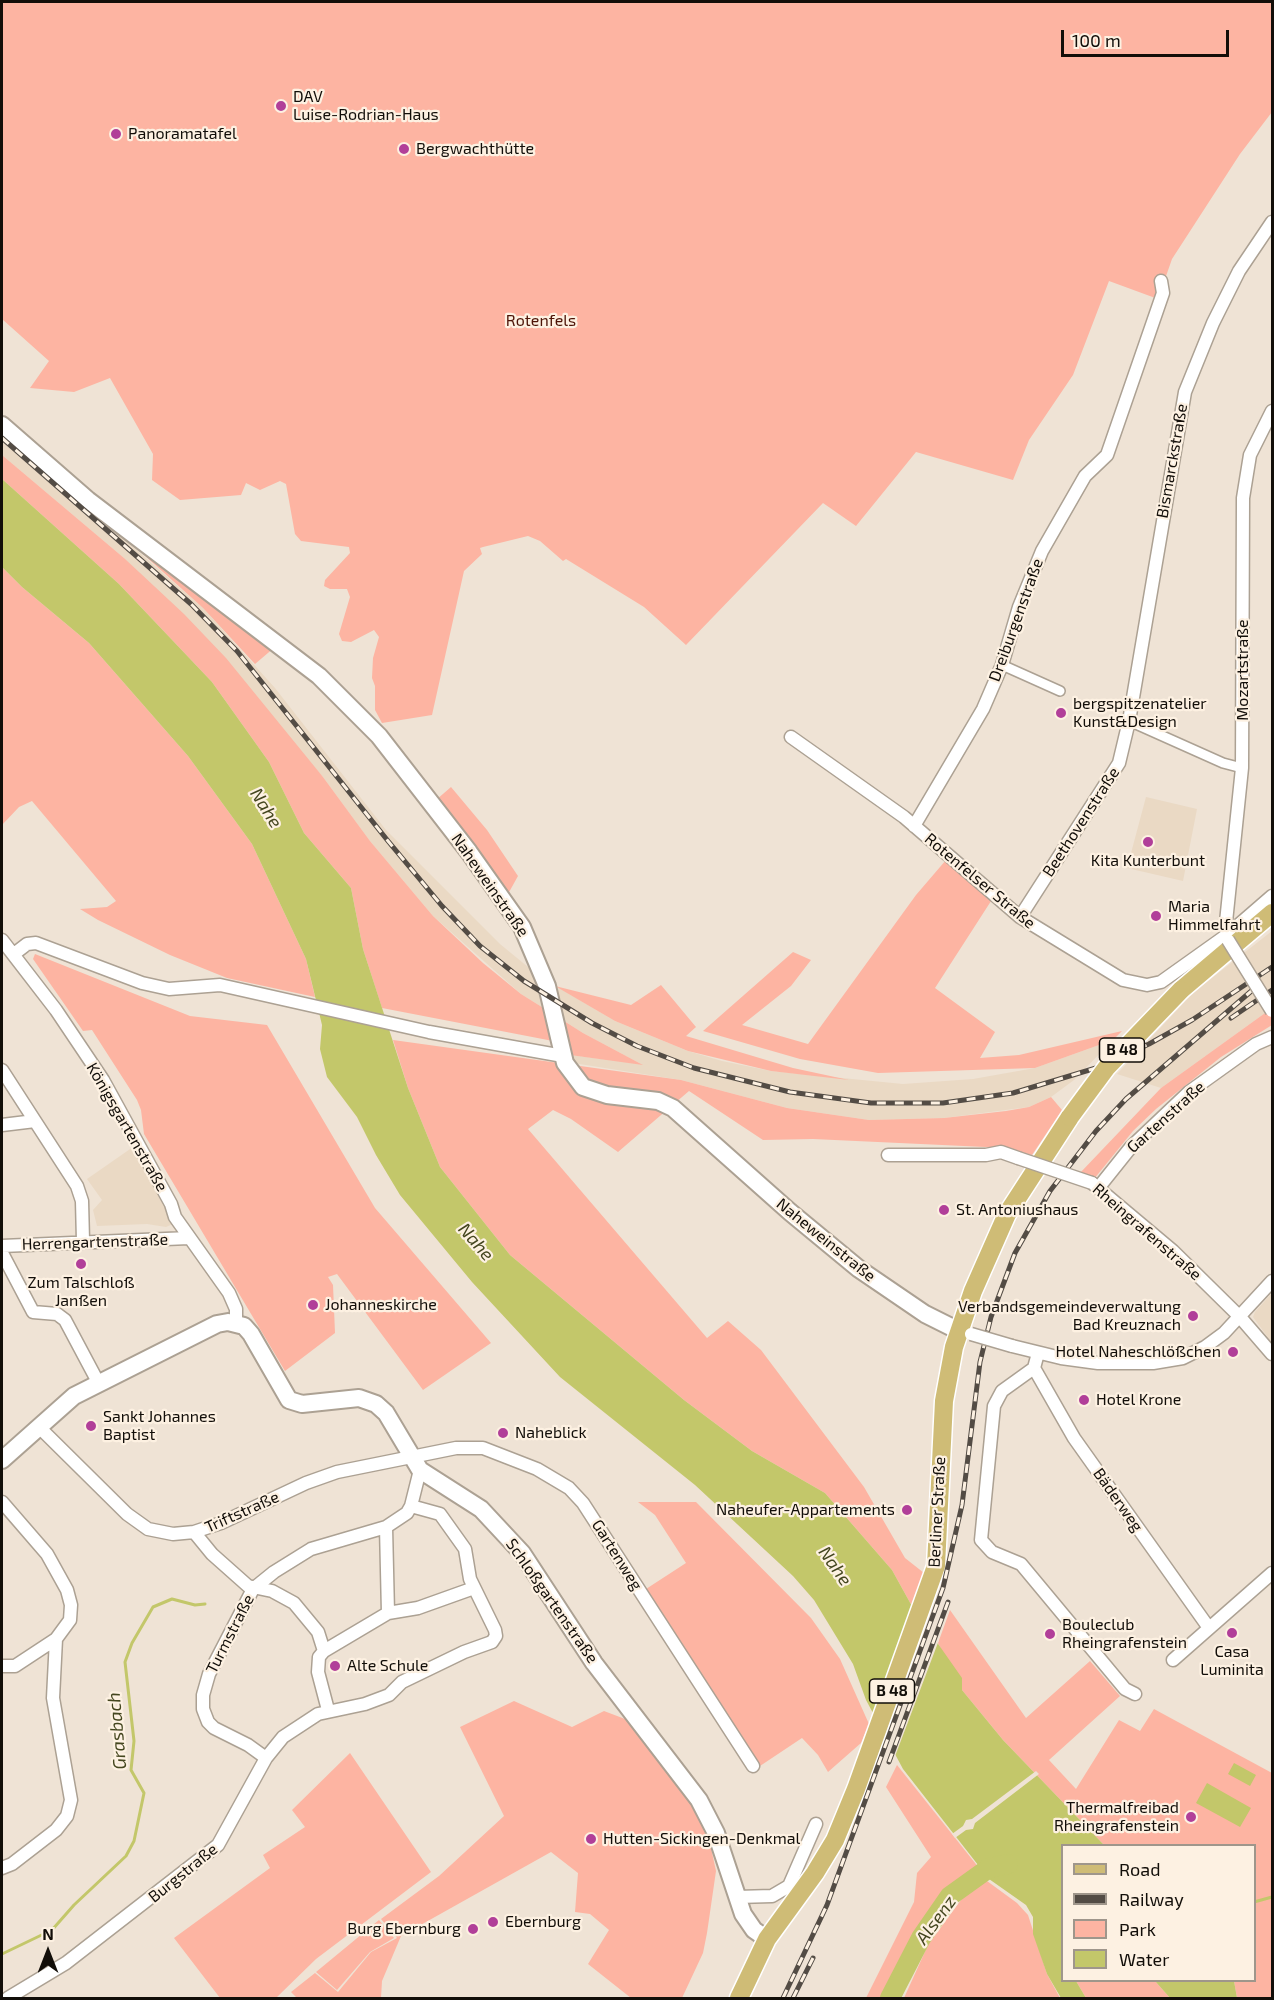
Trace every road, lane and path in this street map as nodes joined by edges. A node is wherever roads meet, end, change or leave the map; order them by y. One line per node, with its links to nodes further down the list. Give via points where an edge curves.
1 (1272, 222): 7 (street, Bismarckstraße, via 1239,271 1185,392)
2 (1161, 281): 5 (street, Dreiburgenstraße, via 1163,292 1107,455 1085,476 1042,550)
3 (1272, 411): 9 (street, Mozartstraße, via 1257,436 1245,474)
4 (2, 425): 19 (main road, Naheweinstraße, via 88,500 319,676 379,736 513,913 541,969)
5 (1002, 665): 6 (street); 10 (street, Dreiburgenstraße, via 983,709)
6 (1060, 691)
7 (1129, 721): 9 (street); 13 (street, Beethovenstraße, via 1119,763)
8 (791, 737): 10 (street, Rotenfelser Straße)
9 (1242, 768): 14 (street, Mozartstraße)
10 (914, 826): 13 (street, Rotenfelser Straße)
11 (1272, 896): 14 (street, Rotenfelser Straße)
12 (1272, 913): 32 (main road, B 48, bridge, via 1181,990 1107,1067 1070,1117 1007,1214 988,1254)
13 (1020, 917): 14 (street, Rotenfelser Straße, via 1104,971 1147,985 1161,982)
14 (1227, 938): 17 (street, bridge)
15 (2, 940): 16 (street, Königsgartenstraße)
16 (14, 954): 19 (street, via 27,944 36,943 142,983 169,989 212,984 429,1032); 25 (street, Königsgartenstraße, via 109,1089)
17 (1272, 1011)
18 (1272, 1037): 24 (street, Gartenstraße, via 1256,1044 1189,1092)
19 (563, 1056): 32 (main road, Naheweinstraße, via 576,1079 591,1091 658,1101 673,1108 859,1269 925,1314)
20 (2, 1070): 21 (street)
21 (35, 1121): 22 (street); 26 (street, via 77,1186 82,1201)
22 (2, 1125)
23 (888, 1155): 24 (street, Rheingrafenstraße, bridge, via 1001,1152)
24 (1095, 1185): 30 (street, Rheingrafenstraße, via 1173,1251)
25 (189, 1238): 26 (street, Herrengartenstraße); 31 (street, Königsgartenstraße, via 229,1293 236,1309)
26 (83, 1241): 27 (street, Herrengartenstraße)
27 (2, 1246)
28 (2, 1253): 36 (street, via 33,1312 57,1314 65,1320)
29 (1272, 1281): 30 (street)
30 (1240, 1317): 33 (street, via 1205,1347 1169,1361 1098,1363); 34 (street, Rheingrafenstraße)
31 (236, 1322): 36 (main road, via 217,1324); 39 (main road, Schloßgartenstraße, via 251,1334 289,1400 302,1404 353,1398 370,1401 386,1413)
32 (965, 1333): 33 (street, bridge); 60 (main road, Berliner Straße / B 48, via 944,1401 938,1545 928,1593 856,1789 827,1856)
33 (1038, 1353): 35 (street)
34 (1272, 1354)
35 (1034, 1368): 48 (street, Bäderweg, via 1074,1438); 53 (street, via 1002,1391 994,1406 981,1540 992,1552 1021,1564 1125,1689)
36 (98, 1382): 37 (main road, via 74,1396)
37 (39, 1427): 38 (main road); 43 (street, Triftstraße, via 140,1525 158,1532)
38 (2, 1460)
39 (415, 1463): 41 (street); 43 (street, Triftstraße, via 348,1470); 56 (street, Gartenweg, via 456,1448 483,1448 537,1469 569,1488 593,1518); 59 (main road, Schloßgartenstraße, via 482,1509 522,1554 594,1663 699,1800 716,1833)
40 (2, 1502): 49 (street, via 47,1554 67,1590 70,1620)
41 (411, 1506): 42 (street, Turmstraße); 45 (street, via 443,1516 467,1553)
42 (386, 1527): 46 (street, Turmstraße, via 311,1549); 47 (street)
43 (194, 1532): 46 (street, via 212,1554)
44 (1272, 1573): 48 (street)
45 (474, 1588): 47 (street, via 418,1608); 54 (street, Burgstraße, via 495,1630 492,1642 402,1682 389,1695 365,1704)
46 (253, 1589): 50 (street, via 272,1591 294,1603 318,1632); 55 (street, Turmstraße, via 209,1674 203,1709 214,1728)
47 (388, 1613): 50 (street)
48 (1209, 1628): 51 (street)
49 (56, 1639): 52 (street, via 15,1666); 58 (street, via 53,1698 71,1800 67,1816 56,1830)
50 (324, 1651): 54 (street, via 319,1657 318,1672)
51 (1173, 1660)
52 (2, 1666)
53 (1135, 1694)
54 (328, 1710): 55 (street, Burgstraße, via 307,1719 283,1737)
55 (266, 1758): 61 (street, Burgstraße, via 218,1845 66,1963)
56 (753, 1766)
57 (816, 1824): 59 (street, via 789,1886 772,1896)
58 (2, 1868)
59 (737, 1898): 60 (main road, Schloßgartenstraße, via 748,1924)
60 (767, 1939): 62 (main road, Berliner Straße / B 48)
61 (8, 1998)
62 (739, 1998)

